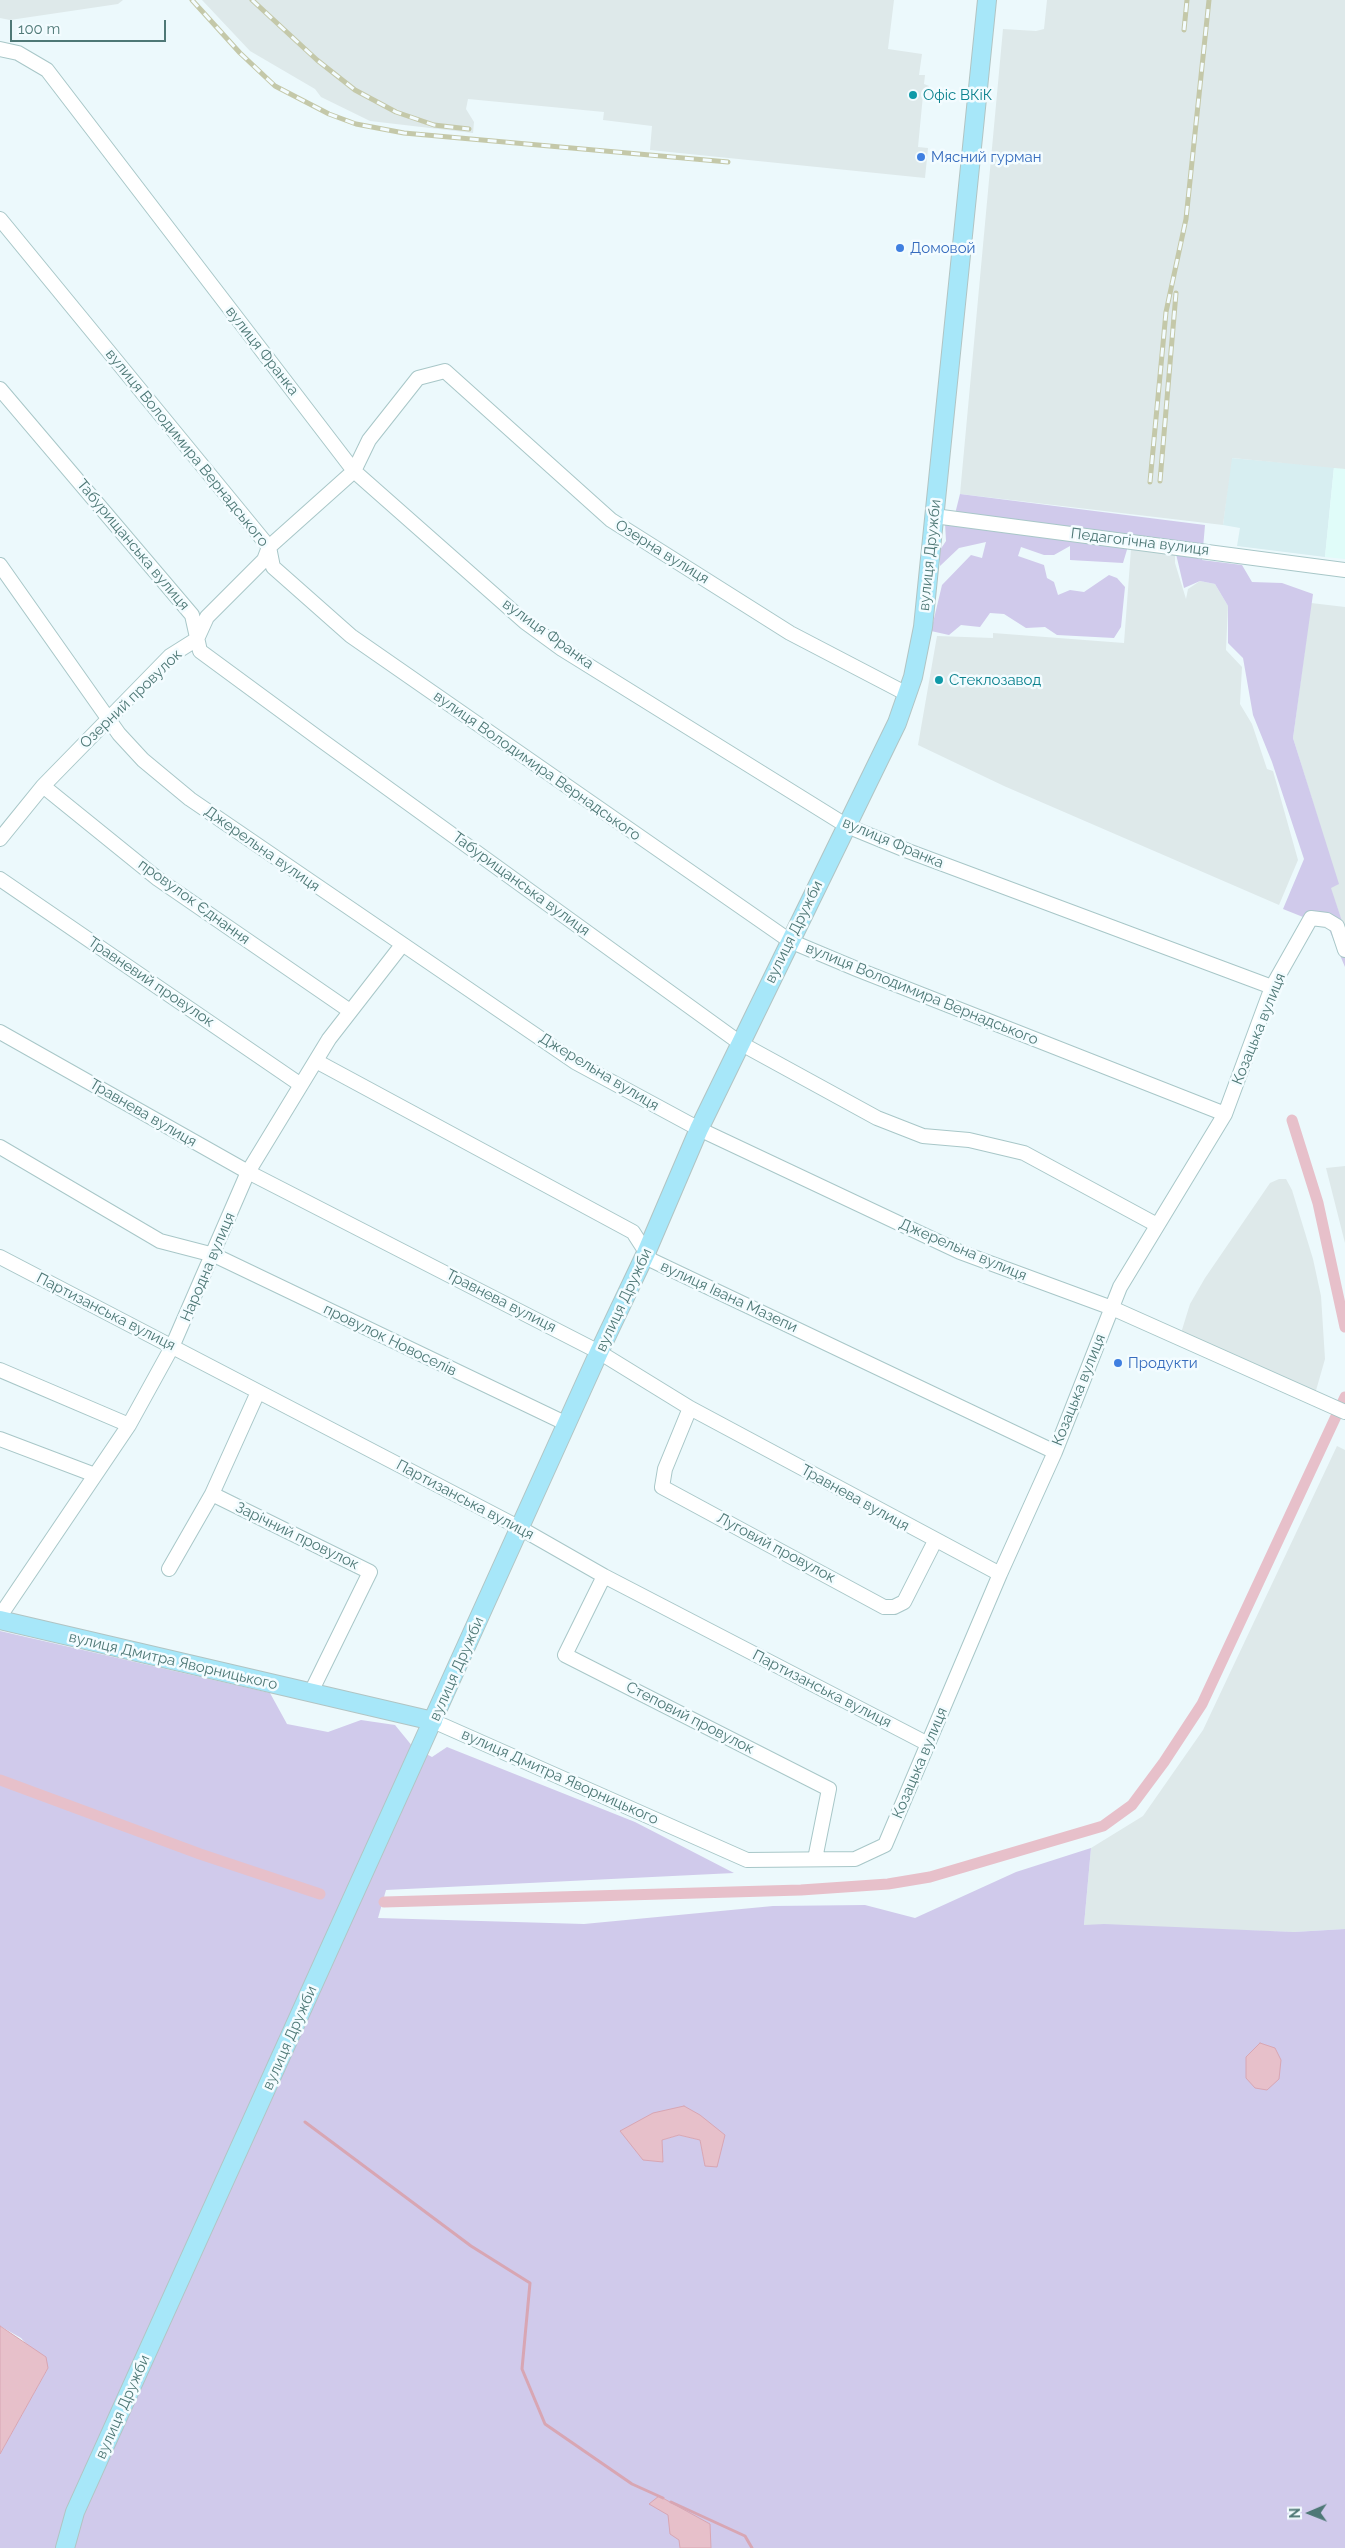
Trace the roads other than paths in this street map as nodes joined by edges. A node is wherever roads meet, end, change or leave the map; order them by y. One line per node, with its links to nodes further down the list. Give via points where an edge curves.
1 (987, 0): 7 (main road, вулиця Дружби)
2 (0, 49): 6 (street, вулиця Франка, via 18,53 47,70)
3 (0, 219): 8 (street, вулиця Володимира Вернадського)
4 (444, 371): 6 (street, Озерний провулок, via 418,378 369,440); 12 (street, Озерна вулиця, via 611,520 790,633)
5 (0, 389): 11 (street, Табурищанська вулиця, via 192,615)
6 (354, 471): 8 (street, Озерний провулок); 15 (street, вулиця Франка, via 525,622 562,650)
7 (934, 516): 10 (street, Педагогічна вулиця); 12 (main road, вулиця Дружби, via 923,628)
8 (269, 547): 11 (street, Озерний провулок, via 264,560 208,617); 18 (street, вулиця Володимира Вернадського, via 273,567 351,636)
9 (0, 565): 13 (street, Джерельна вулиця)
10 (1345, 570)
11 (196, 638): 13 (street, Озерний провулок, via 170,656); 24 (street, Табурищанська вулиця, via 200,651)
12 (907, 694): 15 (main road, вулиця Дружби, via 897,723)
13 (110, 718): 14 (street, Озерний провулок); 19 (street, Джерельна вулиця, via 119,734 143,760 190,800)
14 (43, 786): 16 (street, Озерний провулок); 22 (street, провулок Єднання, via 158,878)
15 (847, 826): 18 (main road, вулиця Дружби); 21 (street, вулиця Франка)
16 (1, 834)
17 (0, 879): 26 (street, Травневий провулок)
18 (790, 941): 24 (main road, вулиця Дружби); 27 (street, вулиця Володимира Вернадського)
19 (402, 945): 22 (street, Народна вулиця); 28 (street, Джерельна вулиця, via 575,1062)
20 (1345, 950): 21 (street, Козацька вулиця, via 1337,926 1327,920 1311,918)
21 (1272, 987): 27 (street, Козацька вулиця)
22 (350, 1011): 25 (street, Народна вулиця)
23 (0, 1032): 30 (street, Травнева вулиця)
24 (740, 1043): 28 (main road, вулиця Дружби); 31 (street, Табурищанська вулиця, via 877,1118 923,1136 969,1140 1024,1153)
25 (316, 1061): 26 (street, Народна вулиця); 32 (street, вулиця Івана Мазепи, via 633,1232)
26 (301, 1086): 30 (street, Народна вулиця)
27 (1225, 1114): 31 (street, Козацька вулиця)
28 (699, 1129): 32 (main road, вулиця Дружби); 35 (street, Джерельна вулиця, via 960,1252)
29 (0, 1148): 33 (street, провулок Новоселів, via 160,1241)
30 (248, 1172): 33 (street, Народна вулиця); 37 (street, Травнева вулиця)
31 (1157, 1225): 35 (street, Козацька вулиця, via 1120,1287)
32 (646, 1253): 37 (main road, вулиця Дружби); 45 (street, вулиця Івана Мазепи, via 651,1260)
33 (214, 1255): 36 (street, Народна вулиця); 42 (street, провулок Новоселів)
34 (0, 1258): 36 (street, Партизанська вулиця)
35 (1112, 1308): 41 (street, Джерельна вулиця); 45 (street, Козацька вулиця)
36 (172, 1347): 39 (street, Партизанська вулиця); 43 (street, Народна вулиця)
37 (599, 1352): 40 (street, Травнева вулиця); 42 (main road, вулиця Дружби)
38 (0, 1370): 43 (street)
39 (258, 1392): 47 (street); 48 (street, Партизанська вулиця)
40 (690, 1408): 49 (street, Травнева вулиця); 49 (street, Луговий провулок, via 662,1487 884,1606 894,1607 904,1602)
41 (1345, 1412)
42 (567, 1424): 48 (main road, вулиця Дружби)
43 (129, 1425): 46 (street, Народна вулиця)
44 (0, 1439): 46 (street)
45 (1055, 1452): 51 (street, Козацька вулиця)
46 (95, 1475): 53 (street, Народна вулиця)
47 (212, 1494): 50 (street); 55 (street, Зарічний провулок, via 370,1572)
48 (520, 1528): 52 (street, Партизанська вулиця); 56 (main road, вулиця Дружби)
49 (936, 1541): 51 (street, Травнева вулиця)
50 (169, 1569)
51 (1000, 1574): 57 (street, Козацька вулиця)
52 (604, 1576): 57 (street, Партизанська вулиця); 58 (street, Степовий провулок, via 565,1655 829,1789)
53 (0, 1616)
54 (0, 1620): 55 (main road, вулиця Дмитра Яворницького)
55 (311, 1692): 56 (main road, вулиця Дмитра Яворницького)
56 (433, 1721): 58 (street, вулиця Дмитра Яворницького, via 746,1860); 60 (main road, вулиця Дружби, via 75,2512)
57 (928, 1744): 59 (street, Козацька вулиця, via 885,1845)
58 (815, 1859): 59 (street, вулиця Дмитра Яворницького)
59 (855, 1859)
60 (65, 2548)

